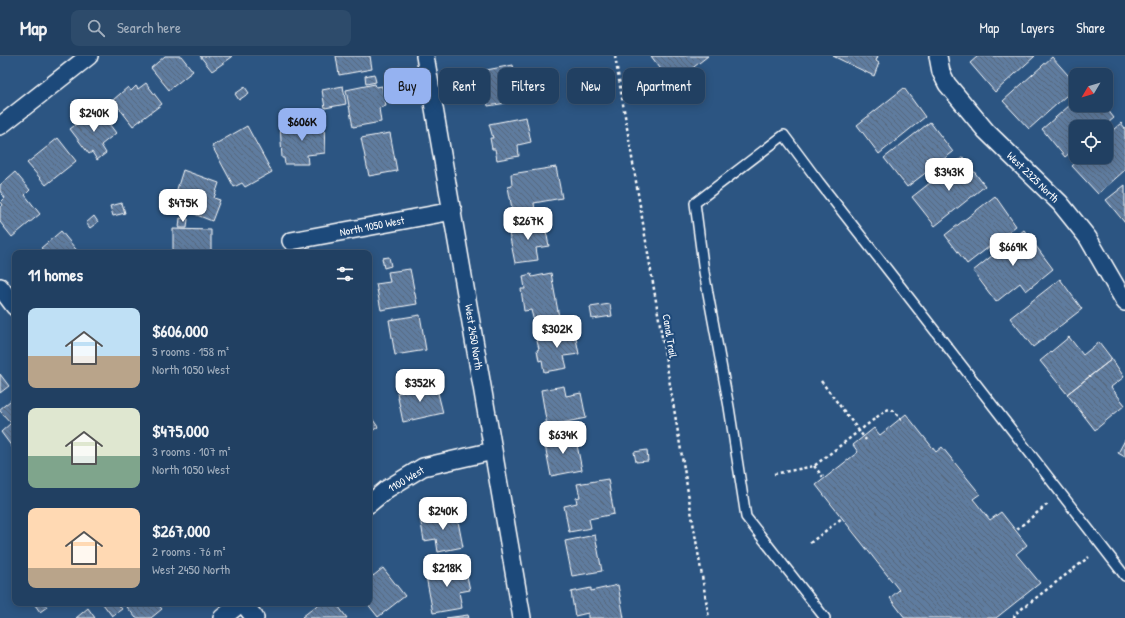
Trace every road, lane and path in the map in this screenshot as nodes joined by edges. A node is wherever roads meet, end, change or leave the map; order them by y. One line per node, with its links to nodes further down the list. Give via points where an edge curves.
1 (89, 56): 5 (street)
2 (425, 56): 6 (street, West 2450 North)
3 (615, 56): 31 (path, Canal Trail)
4 (938, 56): 9 (street, West 2325 North, via 941,72 947,84 986,131 1060,203 1088,238)
5 (0, 126)
6 (453, 211): 7 (street, North 1050 West); 15 (street, West 2450 North)
7 (291, 241)
8 (0, 287): 10 (street)
9 (1125, 302)
10 (12, 303)
11 (821, 381): 13 (path)
12 (904, 423): 13 (path, via 890,409)
13 (859, 431): 14 (path); 16 (path)
14 (866, 440)
15 (493, 451): 19 (street, 1100 West, via 423,467); 30 (street, West 2450 North)
16 (814, 466): 17 (path); 18 (path)
17 (774, 474)
18 (824, 477)
19 (372, 502)
20 (1048, 504): 22 (path)
21 (842, 518): 23 (path)
22 (1017, 529)
23 (810, 543)
24 (1089, 557): 33 (path, via 1015,614)
25 (1125, 576): 32 (lane, via 784,135 695,203 704,272 746,517)
26 (238, 606): 28 (street)
27 (245, 606): 29 (street)
28 (222, 618)
29 (255, 618)
30 (522, 618)
31 (708, 618)
32 (825, 618)
33 (1014, 618)

